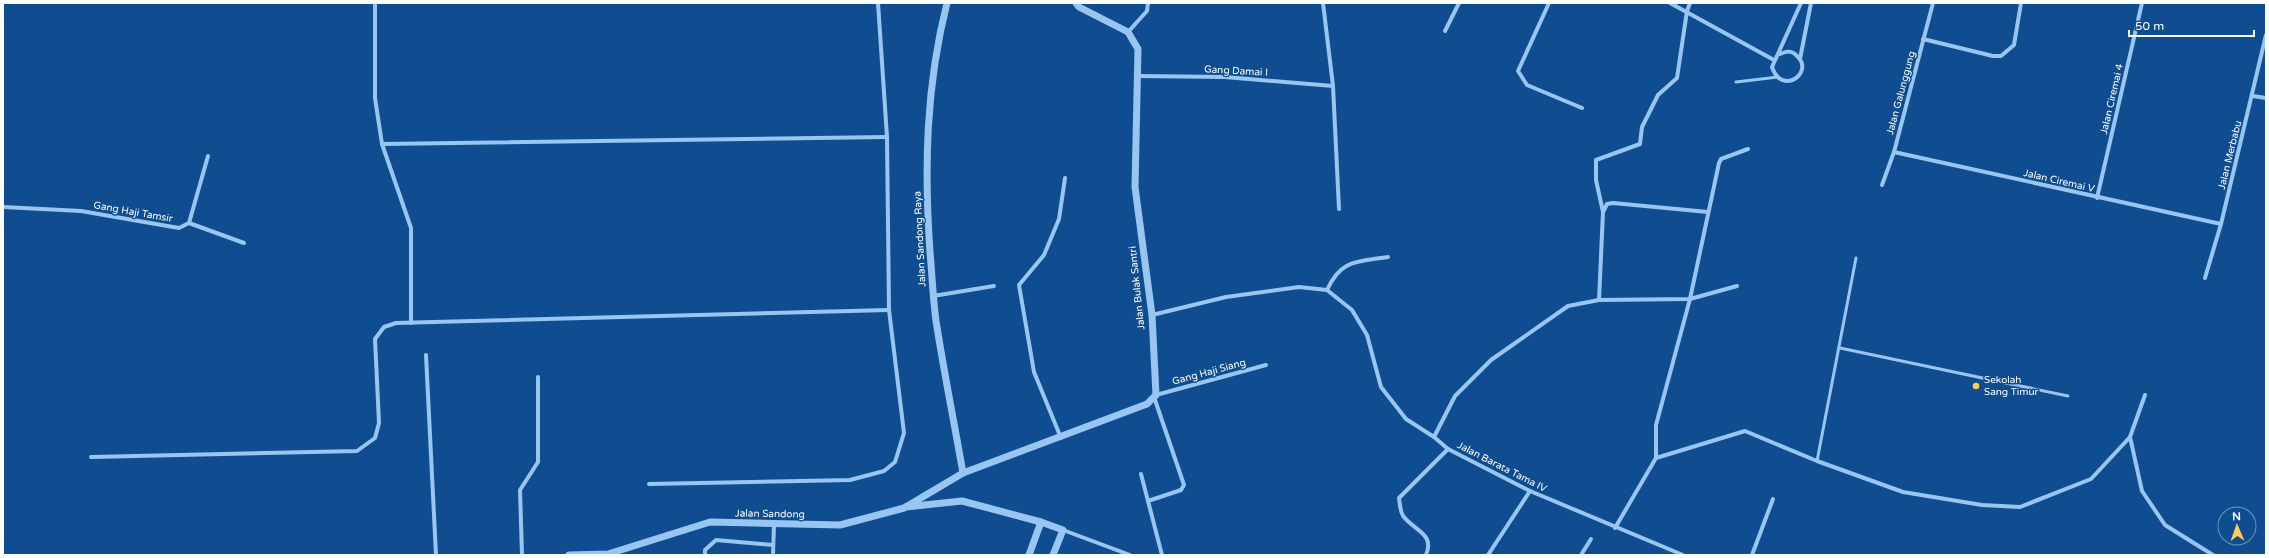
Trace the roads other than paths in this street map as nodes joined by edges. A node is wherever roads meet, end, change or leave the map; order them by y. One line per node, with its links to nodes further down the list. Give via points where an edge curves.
1 (375, 3): 32 (street, via 374,98)
2 (878, 3): 31 (street)
3 (947, 3): 52 (street, Jalan Sandong Raya, via 930,92 927,156)
4 (1076, 3): 17 (street, via 1079,7)
5 (1148, 3): 17 (street, via 1147,11)
6 (1323, 3): 27 (street)
7 (1459, 3): 18 (street)
8 (1549, 3): 30 (street, via 1518,71 1527,85)
9 (1670, 3): 16 (street)
10 (1690, 3): 16 (street)
11 (1801, 3): 21 (street)
12 (1811, 3): 22 (street)
13 (1933, 3): 20 (street, Jalan Galunggung)
14 (2021, 3): 20 (street, via 2014,45 2001,56)
15 (2142, 3): 38 (street, Jalan Ciremai 4)
16 (1687, 11): 23 (street); 41 (street, via 1677,78 1658,95 1642,127 1640,144 1596,160 1596,180)
17 (1128, 32): 24 (street, Jalan Bulak Santri, via 1138,49)
18 (1445, 32)
19 (2266, 35): 28 (street, Jalan Merbabu)
20 (1923, 39): 34 (street, Jalan Galunggung)
21 (1780, 54): 22 (street, via 1787,51 1795,53); 23 (street)
22 (1800, 59): 25 (street, via 1803,66 1801,74 1796,79 1788,82)
23 (1774, 60): 25 (street, via 1772,67)
24 (1137, 76): 27 (street, Gang Damai I, via 1224,77); 56 (street, Jalan Bulak Santri, via 1135,187)
25 (1778, 77): 26 (lane)
26 (1736, 82)
27 (1333, 86): 40 (street)
28 (2253, 96): 29 (street); 44 (street, Jalan Merbabu)
29 (2266, 98)
30 (1582, 108)
31 (887, 137): 32 (street); 55 (street)
32 (382, 144): 57 (street, via 412,228)
33 (1748, 149): 42 (street, via 1721,159)
34 (1894, 152): 37 (street, Jalan Galunggung); 38 (street, Jalan Ciremai V)
35 (208, 156): 43 (street)
36 (1065, 178): 67 (street, via 1059,219 1044,255 1018,285 1034,372)
37 (1882, 185)
38 (2097, 198): 44 (street, Jalan Ciremai V)
39 (3, 207): 43 (street, Gang Haji Tamsir, via 81,211 179,228)
40 (1339, 209)
41 (1603, 212): 42 (street, via 1607,204 1614,203); 54 (street)
42 (1708, 212): 53 (street)
43 (189, 223): 45 (street)
44 (2221, 224): 48 (street, Jalan Merbabu)
45 (244, 243)
46 (1388, 257): 51 (street, via 1350,263 1334,275)
47 (1856, 258): 58 (lane)
48 (2205, 278)
49 (994, 286): 52 (street)
50 (1737, 286): 53 (street)
51 (1327, 290): 56 (street, via 1291,288 1226,297); 65 (street, Jalan Barata Tama IV, via 1352,310 1366,335 1381,387 1406,419)
52 (933, 296): 72 (street, Jalan Sandong Raya)
53 (1690, 299): 54 (street); 70 (street, via 1656,425)
54 (1599, 300): 65 (street, via 1568,306 1491,360 1455,396)
55 (889, 310): 57 (street); 74 (street, via 904,433 895,462 884,471 850,480)
56 (1152, 315): 63 (street, Jalan Bulak Santri)
57 (412, 322): 69 (street, via 384,327 376,339 379,423 375,438 357,452)
58 (1840, 348): 64 (lane); 71 (lane)
59 (426, 355): 85 (street)
60 (1266, 365): 63 (street, Gang Haji Siang)
61 (538, 376): 86 (street, via 538,462 520,490)
62 (2145, 395): 66 (street)
63 (1155, 396): 67 (street, via 1147,404); 77 (street, via 1184,485 1180,490)
64 (2068, 396)
65 (1434, 437): 68 (street, Jalan Barata Tama IV)
66 (2130, 437): 71 (street, via 2091,479 2020,507 1982,505 1903,492); 100 (street, via 2142,491 2165,525)
67 (1061, 438): 72 (street)
68 (1448, 449): 75 (street, Jalan Barata Tama IV); 95 (street, via 1399,498 1402,516 1427,538 1429,547)
69 (91, 457)
70 (1656, 458): 71 (street, via 1745,431); 81 (street)
71 (1818, 461)
72 (963, 473): 78 (street, Jalan Sandong)
73 (1141, 474): 77 (street)
74 (649, 484)
75 (1530, 491): 81 (street, Jalan Barata Tama IV); 96 (street)
76 (1773, 499): 99 (street)
77 (1148, 501): 94 (street)
78 (904, 508): 79 (street, via 962,501); 80 (street, Jalan Sandong, via 840,525)
79 (1041, 522): 82 (street); 91 (street)
80 (774, 524): 84 (street); 88 (street, Jalan Sandong, via 710,522)
81 (1615, 528): 98 (street, Jalan Barata Tama IV)
82 (1062, 530): 92 (street); 93 (street)
83 (1591, 539): 97 (street)
84 (773, 545): 89 (street, via 716,540 705,550); 90 (street)
85 (436, 555)
86 (522, 555)
87 (569, 555): 88 (street, Jalan Sandong)
88 (608, 555)
89 (705, 555)
90 (773, 555)
91 (1029, 555)
92 (1053, 555)
93 (1130, 555)
94 (1162, 555)
95 (1426, 555)
96 (1488, 555)
97 (1581, 555)
98 (1683, 555)
99 (1752, 555)
100 (2213, 555)

